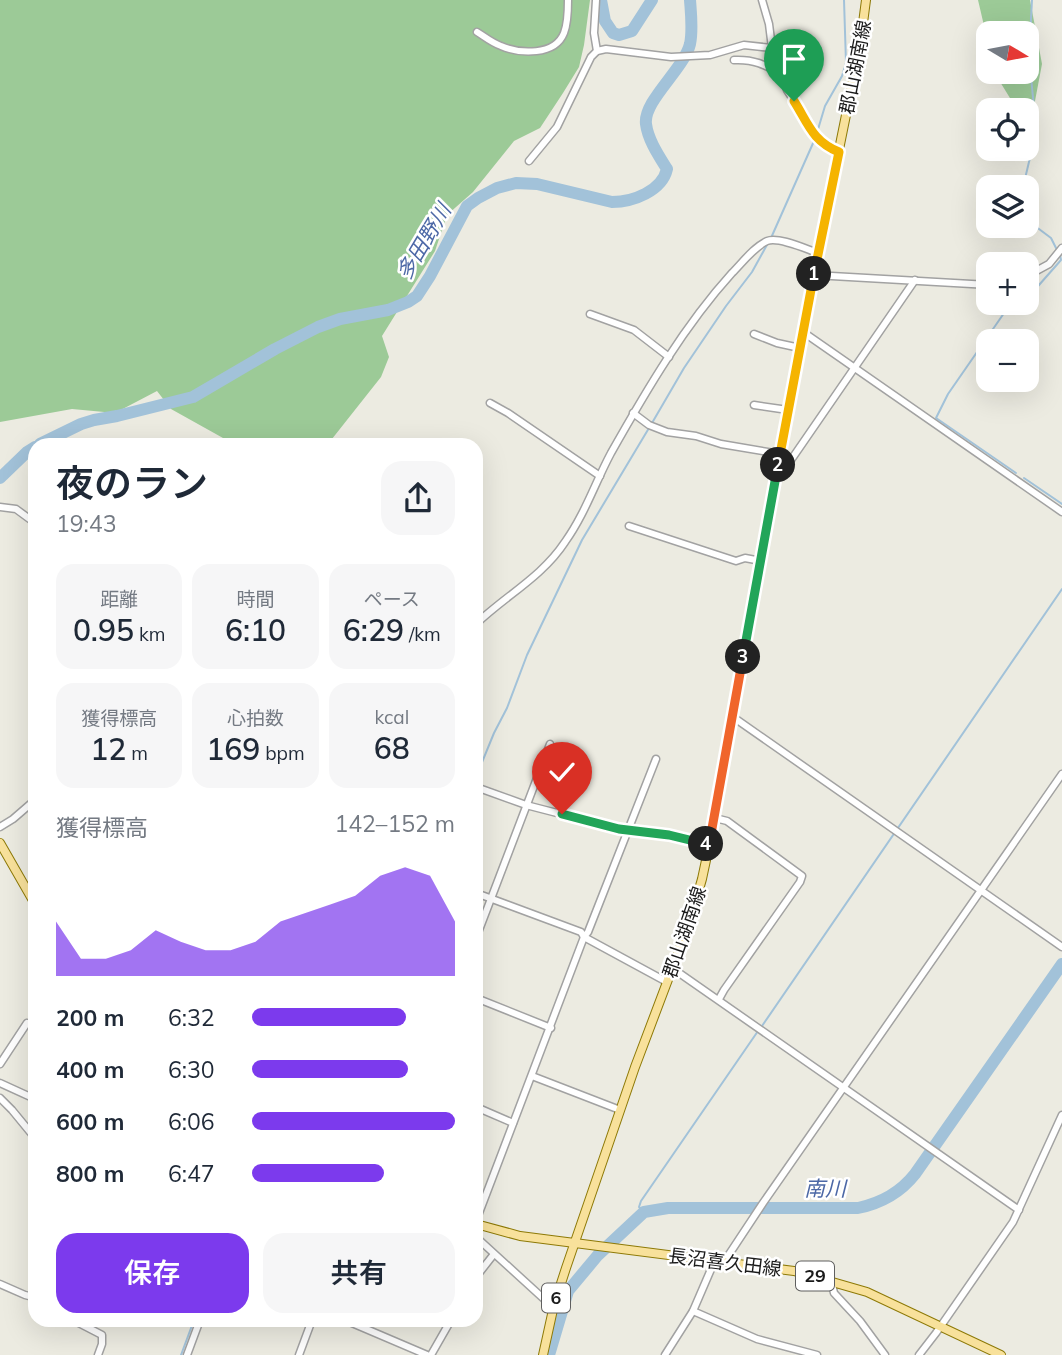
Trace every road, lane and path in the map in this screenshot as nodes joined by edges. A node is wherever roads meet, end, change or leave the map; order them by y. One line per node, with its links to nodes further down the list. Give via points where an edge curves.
1 (568, 0): 5 (street, via 562,37 539,51 504,48)
2 (596, 0): 7 (street)
3 (762, 0): 6 (street)
4 (866, 0): 10 (main road, 郡山湖南線 / 6)
5 (477, 32)
6 (772, 48): 7 (street, via 744,46 710,55 671,57); 9 (street)
7 (597, 51): 11 (street, via 556,127)
8 (734, 60): 9 (street, via 766,64)
9 (783, 75): 10 (street, via 816,138)
10 (839, 152): 13 (main road, 郡山湖南線 / 6)
11 (529, 161)
12 (1062, 248): 14 (street)
13 (818, 253): 15 (main road, 郡山湖南線 / 6); 22 (street, via 781,241 765,242 714,293)
14 (1039, 269)
15 (814, 275): 16 (street); 19 (main road, 郡山湖南線 / 6)
16 (915, 280): 17 (street); 23 (street)
17 (976, 284)
18 (590, 314): 22 (street, via 634,330)
19 (803, 332): 21 (main road, 郡山湖南線 / 6); 23 (street)
20 (754, 334): 21 (street)
21 (800, 348): 26 (main road, 郡山湖南線 / 6)
22 (669, 357): 27 (street)
23 (856, 368): 29 (street, via 791,460); 32 (street)
24 (489, 403): 30 (street)
25 (754, 405): 26 (street)
26 (788, 410): 28 (main road, 郡山湖南線 / 6)
27 (633, 413): 28 (street, via 667,432); 30 (street)
28 (779, 454): 29 (main road, 郡山湖南線 / 6)
29 (777, 468): 35 (main road, 郡山湖南線 / 6)
30 (600, 476): 36 (street, via 583,514 554,558)
31 (0, 507): 33 (street, via 16,509)
32 (1062, 512)
33 (28, 518)
34 (629, 526): 35 (street, via 736,561)
35 (761, 561): 37 (main road, 郡山湖南線 / 6)
36 (483, 618)
37 (733, 717): 44 (main road, 郡山湖南線 / 6); 49 (street)
38 (550, 744): 42 (street)
39 (656, 759): 46 (street)
40 (1062, 774): 49 (street)
41 (483, 791): 42 (street)
42 (526, 805): 46 (street); 52 (street)
43 (28, 806): 45 (street)
44 (715, 818): 48 (main road, 郡山湖南線 / 6); 58 (street, via 727,821 802,876)
45 (0, 827)
46 (628, 830): 48 (street); 54 (street)
47 (0, 843): 50 (main road)
48 (709, 845): 56 (main road, 郡山湖南線 / 6, via 695,905)
49 (981, 890): 55 (street); 65 (street)
50 (28, 892)
51 (483, 896): 52 (street)
52 (490, 898): 53 (street); 54 (street)
53 (483, 918)
54 (584, 937): 57 (street); 61 (street)
55 (1062, 947)
56 (672, 968): 57 (main road, 郡山湖南線 / 6); 58 (street)
57 (667, 982): 69 (main road, 郡山湖南線 / 6)
58 (719, 999): 65 (street)
59 (483, 1001): 61 (street)
60 (27, 1023): 62 (street)
61 (551, 1028): 63 (street)
62 (0, 1064)
63 (532, 1076): 69 (street); 71 (street)
64 (0, 1083): 66 (street)
65 (843, 1088): 74 (street); 80 (street)
66 (28, 1096)
67 (0, 1098): 72 (street)
68 (483, 1110): 71 (street)
69 (620, 1110): 76 (main road, 郡山湖南線 / 6)
70 (1062, 1115): 74 (street)
71 (513, 1123): 73 (street)
72 (28, 1129)
73 (483, 1204)
74 (1019, 1210): 87 (street)
75 (483, 1225): 76 (main road, 長沼喜久田線 / 29, via 520,1236)
76 (579, 1243): 79 (main road, 長沼喜久田線 / 29); 85 (main road, 郡山湖南線 / 6)
77 (483, 1244): 78 (street)
78 (494, 1254): 81 (street); 85 (street)
79 (715, 1261): 80 (main road, 長沼喜久田線 / 29); 86 (street)
80 (724, 1262): 82 (main road, 長沼喜久田線 / 29, via 794,1270)
81 (483, 1268)
82 (831, 1280): 87 (main road, 長沼喜久田線 / 29); 103 (street, via 834,1293)
83 (0, 1284): 84 (street)
84 (28, 1296)
85 (554, 1305): 99 (main road, 郡山湖南線 / 6)
86 (693, 1311): 93 (street); 100 (street)
87 (940, 1326): 104 (street); 105 (main road, 長沼喜久田線 / 29)
88 (87, 1327): 95 (street, via 102,1335)
89 (197, 1327): 96 (street)
90 (309, 1327): 97 (street)
91 (360, 1327): 94 (street)
92 (446, 1327): 98 (street)
93 (782, 1346): 101 (street); 102 (street)
94 (412, 1352): 98 (street)
95 (98, 1355)
96 (187, 1355)
97 (299, 1355)
98 (429, 1355)
99 (542, 1355)
100 (665, 1355)
101 (779, 1355)
102 (817, 1355)
103 (886, 1355)
104 (919, 1355)
105 (1001, 1355)

